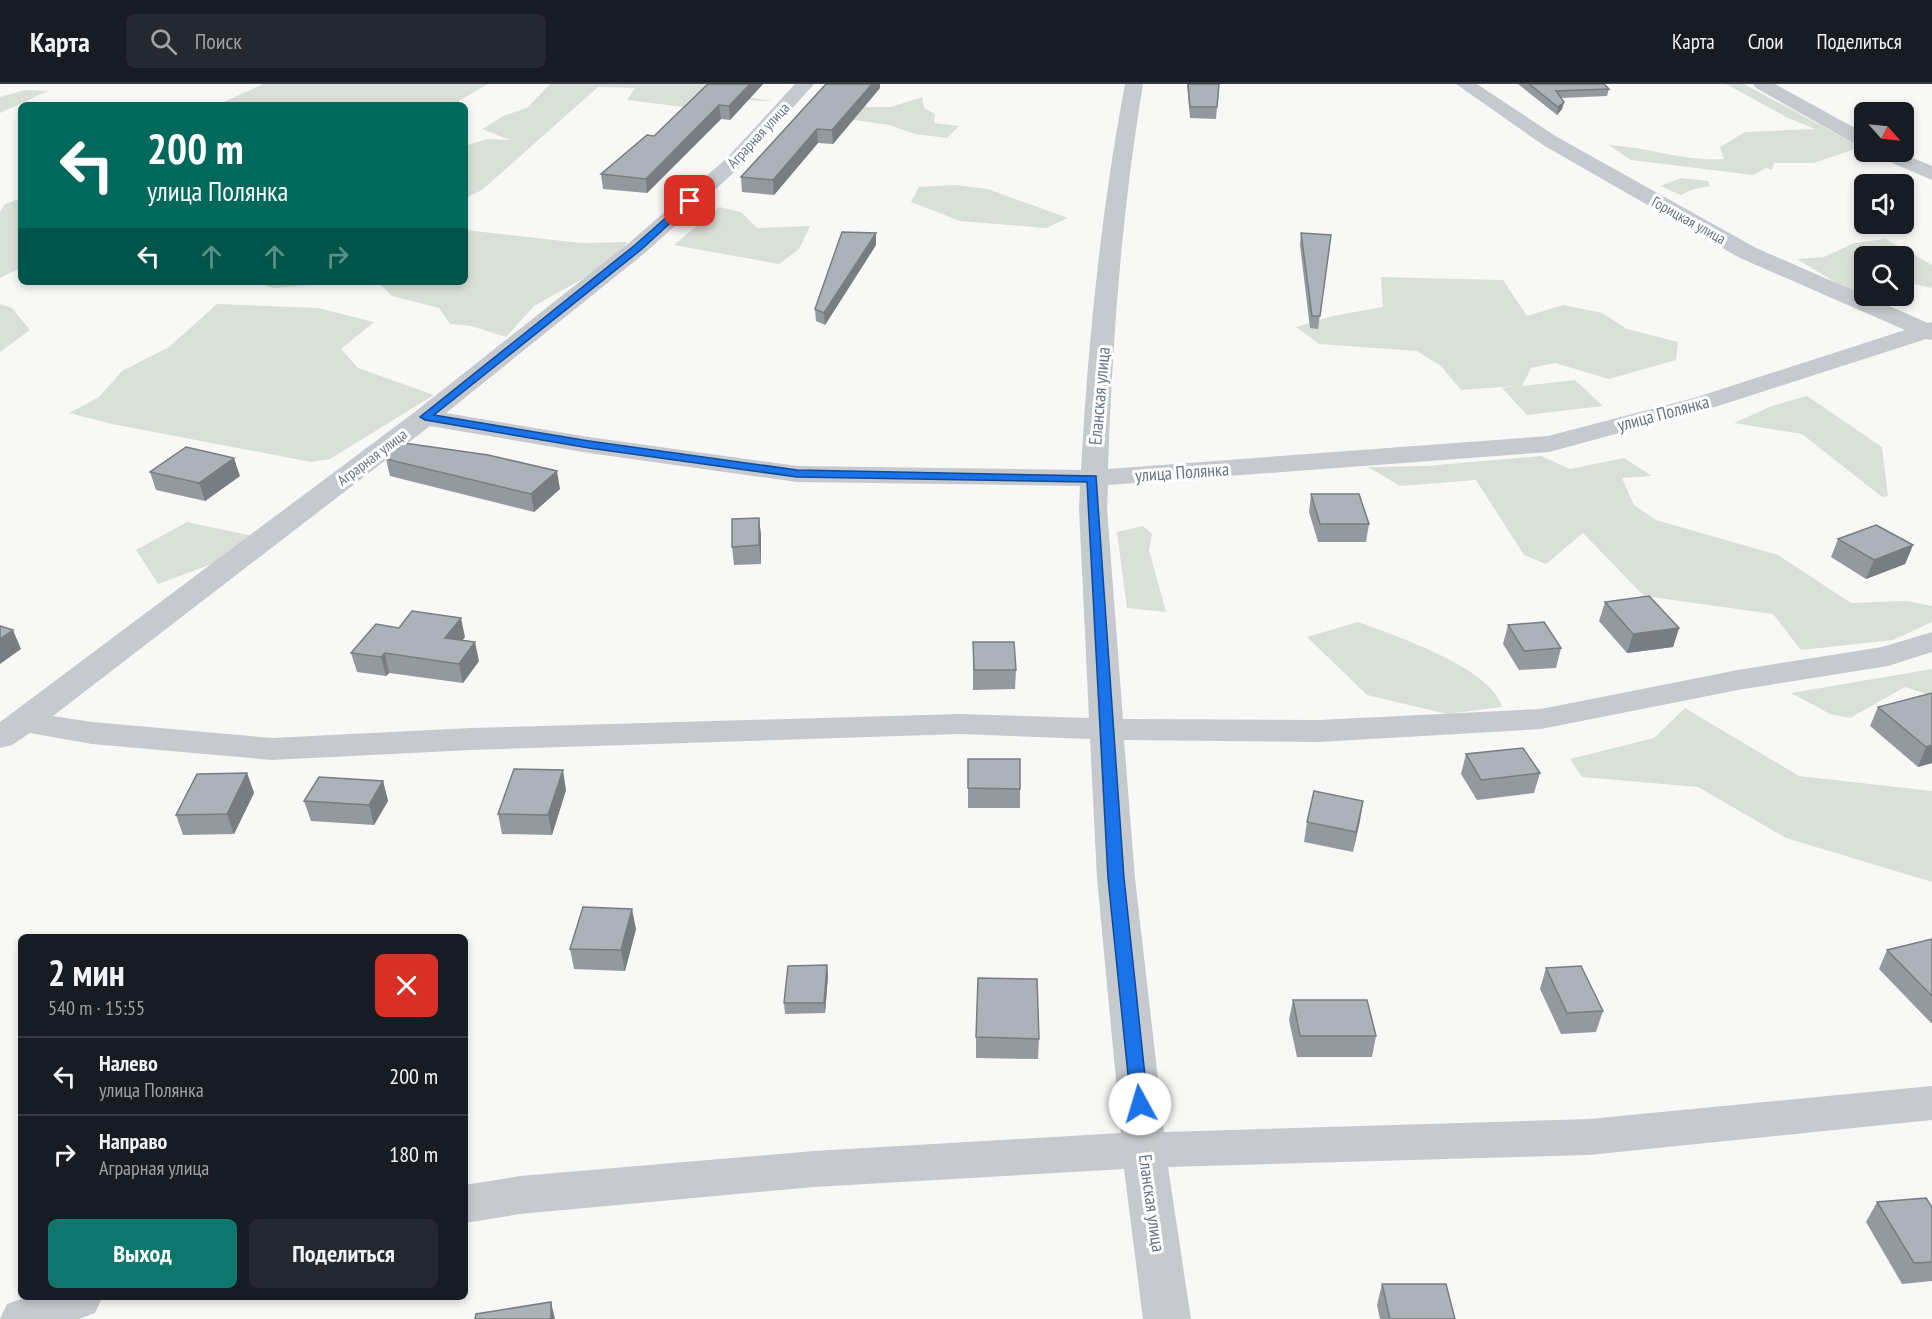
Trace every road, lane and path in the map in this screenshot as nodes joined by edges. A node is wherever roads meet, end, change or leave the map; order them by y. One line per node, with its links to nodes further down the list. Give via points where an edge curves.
1 (805, 84): 9 (street, Аграрная улица, via 733,163 638,247)
2 (1134, 84): 10 (street, Еланская улица, via 1120,164)
3 (1465, 84): 8 (street, Горицкая улица, via 1550,141 1748,253)
4 (1762, 84): 5 (street)
5 (1854, 135)
6 (1905, 162): 7 (street)
7 (1932, 174)
8 (1930, 331): 10 (street, улица Полянка, via 1702,403 1550,444)
9 (425, 417): 10 (street, улица Полянка, via 797,474); 13 (street, Аграрная улица)
10 (1092, 478): 12 (street, Еланская улица)
11 (1932, 641): 12 (street, via 1888,656 1738,680 1541,719 1319,730)
12 (1107, 729): 13 (street, via 959,724 273,749); 15 (street, Еланская улица, via 1116,878)
13 (12, 730)
14 (1932, 1103): 15 (street, via 1589,1137)
15 (1144, 1149): 16 (street, via 814,1169 520,1195); 19 (street, Еланская улица)
16 (468, 1204)
17 (73, 1300): 18 (street)
18 (24, 1319)
19 (1167, 1319)

